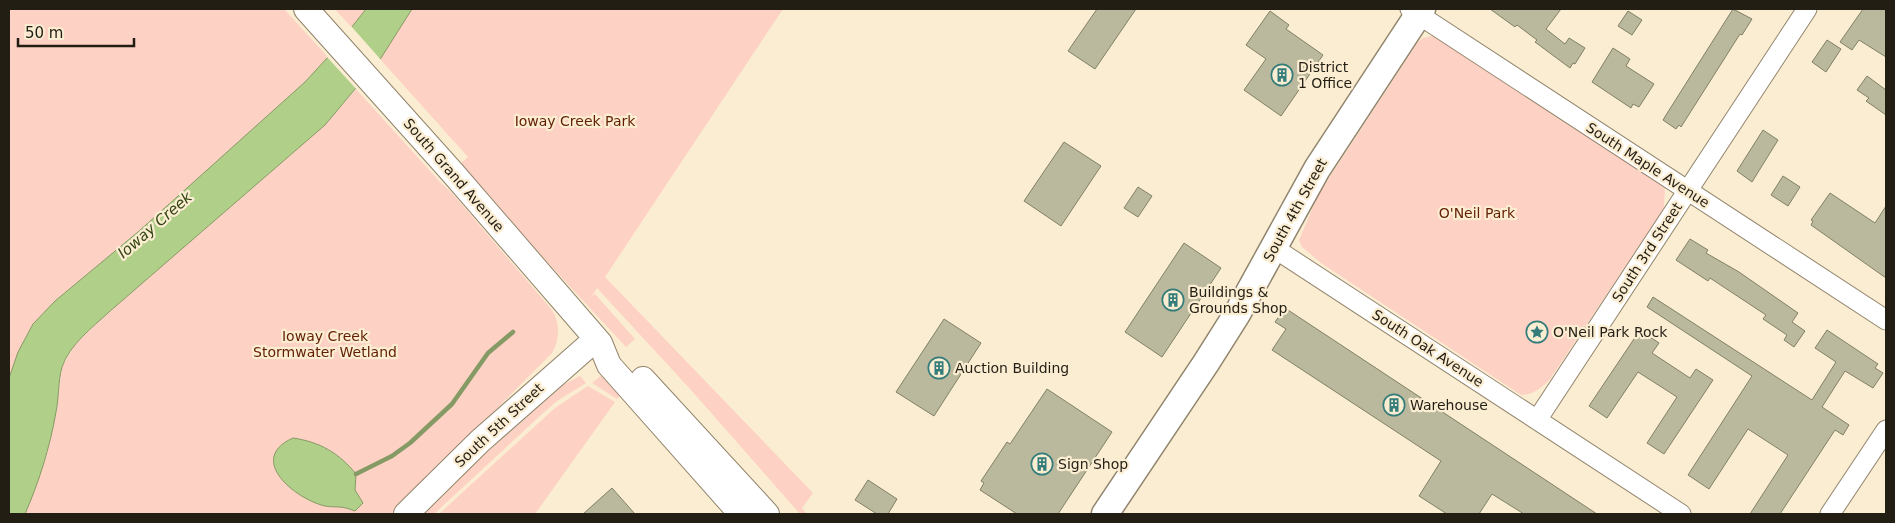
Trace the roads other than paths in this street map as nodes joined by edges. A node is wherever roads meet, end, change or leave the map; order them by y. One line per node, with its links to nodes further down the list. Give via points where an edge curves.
1 (306, 9): 7 (street, South Grand Avenue)
2 (1807, 9): 4 (street, South 3rd Street)
3 (1417, 11): 4 (street, South Maple Avenue); 5 (main road, South 4th Street, via 1317,169)
4 (1688, 190): 6 (street, South Maple Avenue); 8 (street, South 3rd Street)
5 (1274, 248): 8 (street, South Oak Avenue); 13 (main road, South 4th Street, via 1206,363)
6 (1886, 320)
7 (598, 341): 10 (street, South 5th Street, via 494,429); 11 (street, South Grand Avenue, via 609,365); 12 (street, South Grand Avenue, via 621,355)
8 (1537, 420): 14 (street, South Oak Avenue)
9 (1886, 430): 15 (street)
10 (406, 514)
11 (741, 514)
12 (767, 514)
13 (1106, 514)
14 (1681, 514)
15 (1830, 514)

